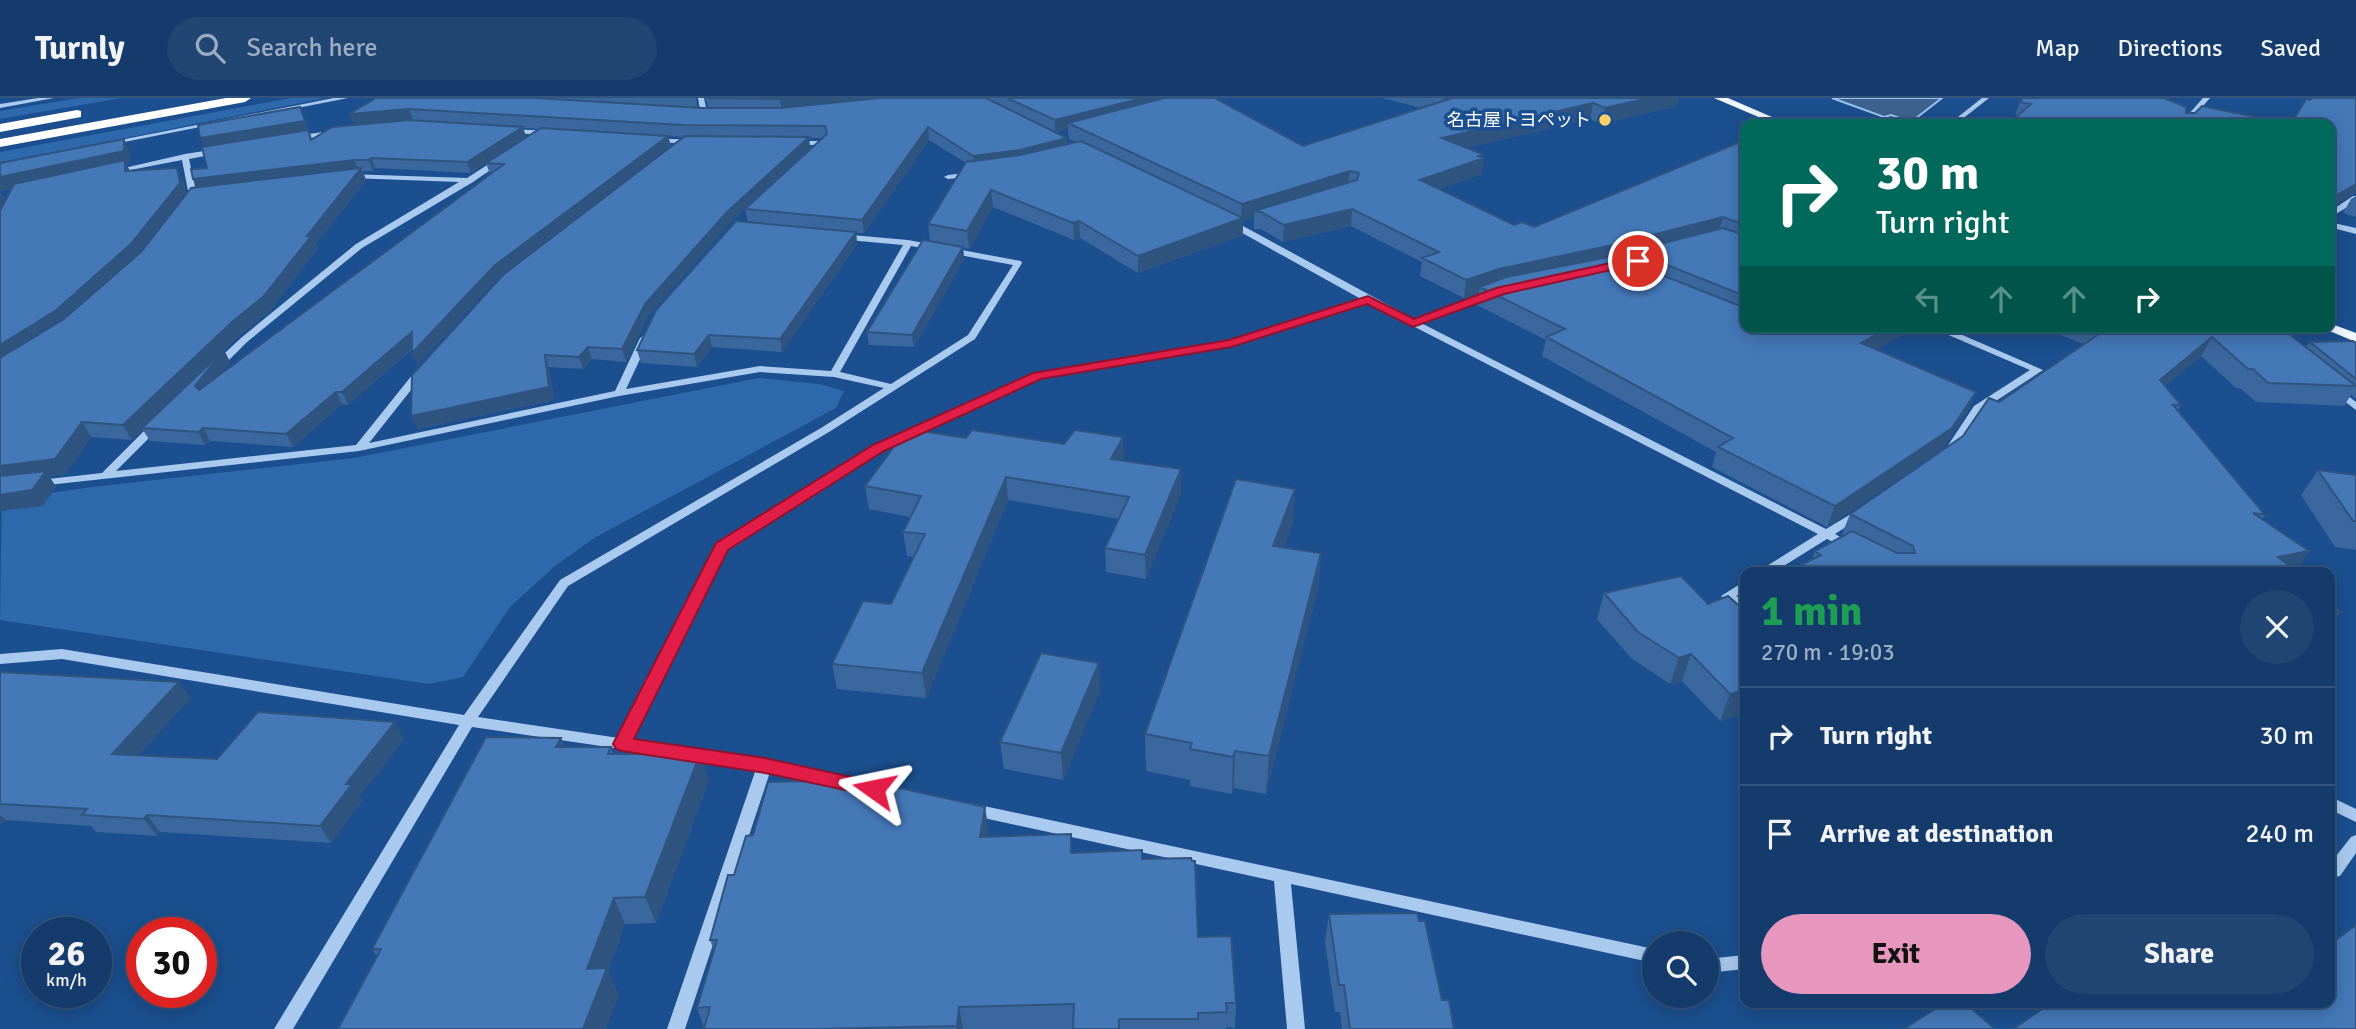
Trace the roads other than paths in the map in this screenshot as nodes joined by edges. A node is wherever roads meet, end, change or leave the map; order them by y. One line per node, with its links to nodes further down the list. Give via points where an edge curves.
1 (51, 98): 8 (street)
2 (245, 98): 27 (highway)
3 (345, 98): 29 (street)
4 (701, 98): 12 (street)
5 (1718, 98): 14 (main road)
6 (1986, 98): 15 (street)
7 (2207, 98): 17 (street)
8 (0, 106)
9 (92, 112): 18 (highway)
10 (693, 114): 12 (street)
11 (2177, 114): 16 (street)
12 (705, 115): 13 (street)
13 (718, 116)
14 (1770, 119)
15 (1959, 119)
16 (2183, 119)
17 (2188, 119)
18 (0, 128)
19 (347, 131): 24 (street)
20 (504, 131): 21 (street)
21 (543, 133): 22 (street); 30 (street)
22 (556, 134)
23 (646, 139): 25 (street)
24 (280, 140)
25 (685, 142): 26 (street); 32 (street)
26 (699, 142)
27 (0, 143)
28 (782, 143): 33 (street, via 824,143)
29 (103, 144)
30 (522, 146)
31 (226, 149): 35 (street)
32 (674, 150)
33 (814, 152)
34 (512, 153): 40 (street)
35 (185, 156): 36 (street); 42 (street)
36 (107, 173)
37 (985, 173): 39 (street)
38 (345, 176): 40 (street)
39 (948, 177)
40 (470, 180): 61 (street, via 359,246)
41 (207, 194): 42 (street)
42 (193, 196): 44 (street)
43 (2356, 198): 45 (street)
44 (185, 207)
45 (2335, 212)
46 (1216, 216): 49 (street)
47 (1253, 223): 49 (street)
48 (2335, 225): 50 (street)
49 (1240, 227): 54 (street)
50 (2356, 230)
51 (828, 236): 52 (street)
52 (908, 243): 62 (street); 64 (street, via 1018,263 972,337)
53 (1500, 291): 55 (street)
54 (1368, 300): 55 (street); 80 (street, via 1231,344 1038,375 878,448 721,547)
55 (1413, 323): 73 (street)
56 (2335, 330): 59 (main road)
57 (648, 332): 65 (street)
58 (1949, 333): 69 (street, via 2038,370 1978,408 1949,452)
59 (2356, 338)
60 (430, 361): 68 (street)
61 (214, 369)
62 (834, 374): 64 (street); 65 (street, via 760,369)
63 (2324, 380): 66 (street)
64 (892, 387): 79 (street, via 564,583)
65 (619, 393): 68 (street)
66 (2356, 407)
67 (164, 418): 70 (street)
68 (359, 448): 70 (street)
69 (1938, 460)
70 (105, 476): 71 (street)
71 (26, 484)
72 (1872, 505): 73 (street)
73 (1828, 535): 74 (street); 75 (street)
74 (1863, 554)
75 (1774, 567)
76 (1740, 588): 77 (street, via 1727,596)
77 (1740, 604)
78 (0, 659): 79 (street, via 62,654)
79 (468, 721): 80 (street); 92 (street)
80 (622, 744): 81 (street)
81 (765, 765): 82 (street); 93 (street)
82 (860, 786)
83 (2335, 805): 85 (street)
84 (956, 806): 88 (street)
85 (2356, 816)
86 (2356, 841): 87 (street)
87 (2335, 869)
88 (1282, 876): 89 (street); 94 (street)
89 (1642, 953)
90 (1740, 963): 91 (street)
91 (1719, 965)
92 (284, 1029)
93 (676, 1029)
94 (1296, 1029)

